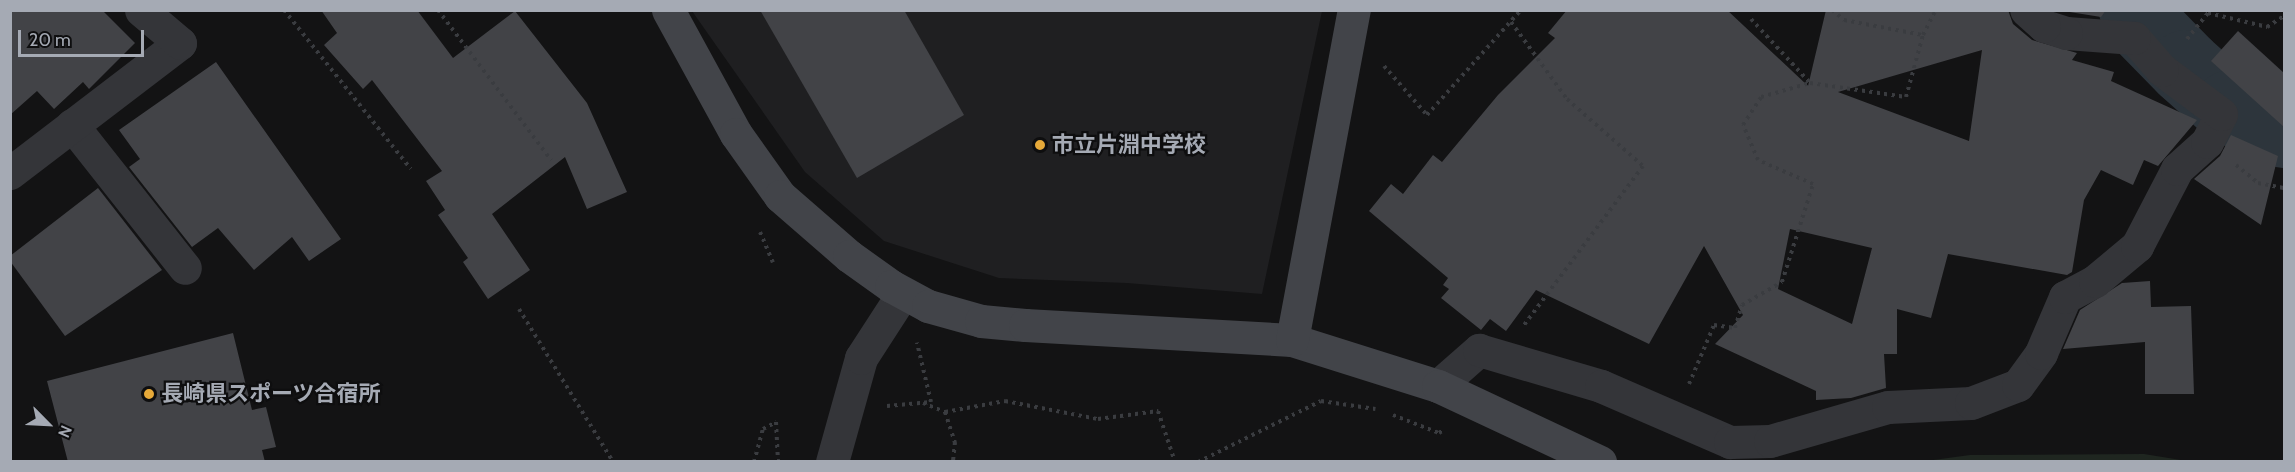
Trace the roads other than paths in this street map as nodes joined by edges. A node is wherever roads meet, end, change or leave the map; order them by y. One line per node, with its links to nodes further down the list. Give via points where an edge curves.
1 (141, 10): 5 (street, via 180,43)
2 (668, 10): 8 (street, via 736,134 780,196 849,256)
3 (2026, 10): 10 (street, via 2044,26 2066,33 2134,38 2162,70 2221,114 2207,142 2177,169 2137,246 2095,281 2065,297 2041,353 2018,385 1971,403 1888,407 1770,441 1730,442 1601,386 1479,350)
4 (1352, 20): 9 (street)
5 (72, 125): 6 (street); 7 (street)
6 (15, 159)
7 (185, 268)
8 (916, 300): 9 (street, via 981,321 1025,326); 11 (street, via 861,358)
9 (1292, 340): 10 (street)
10 (1438, 386): 12 (street)
11 (832, 462)
12 (1600, 462)

